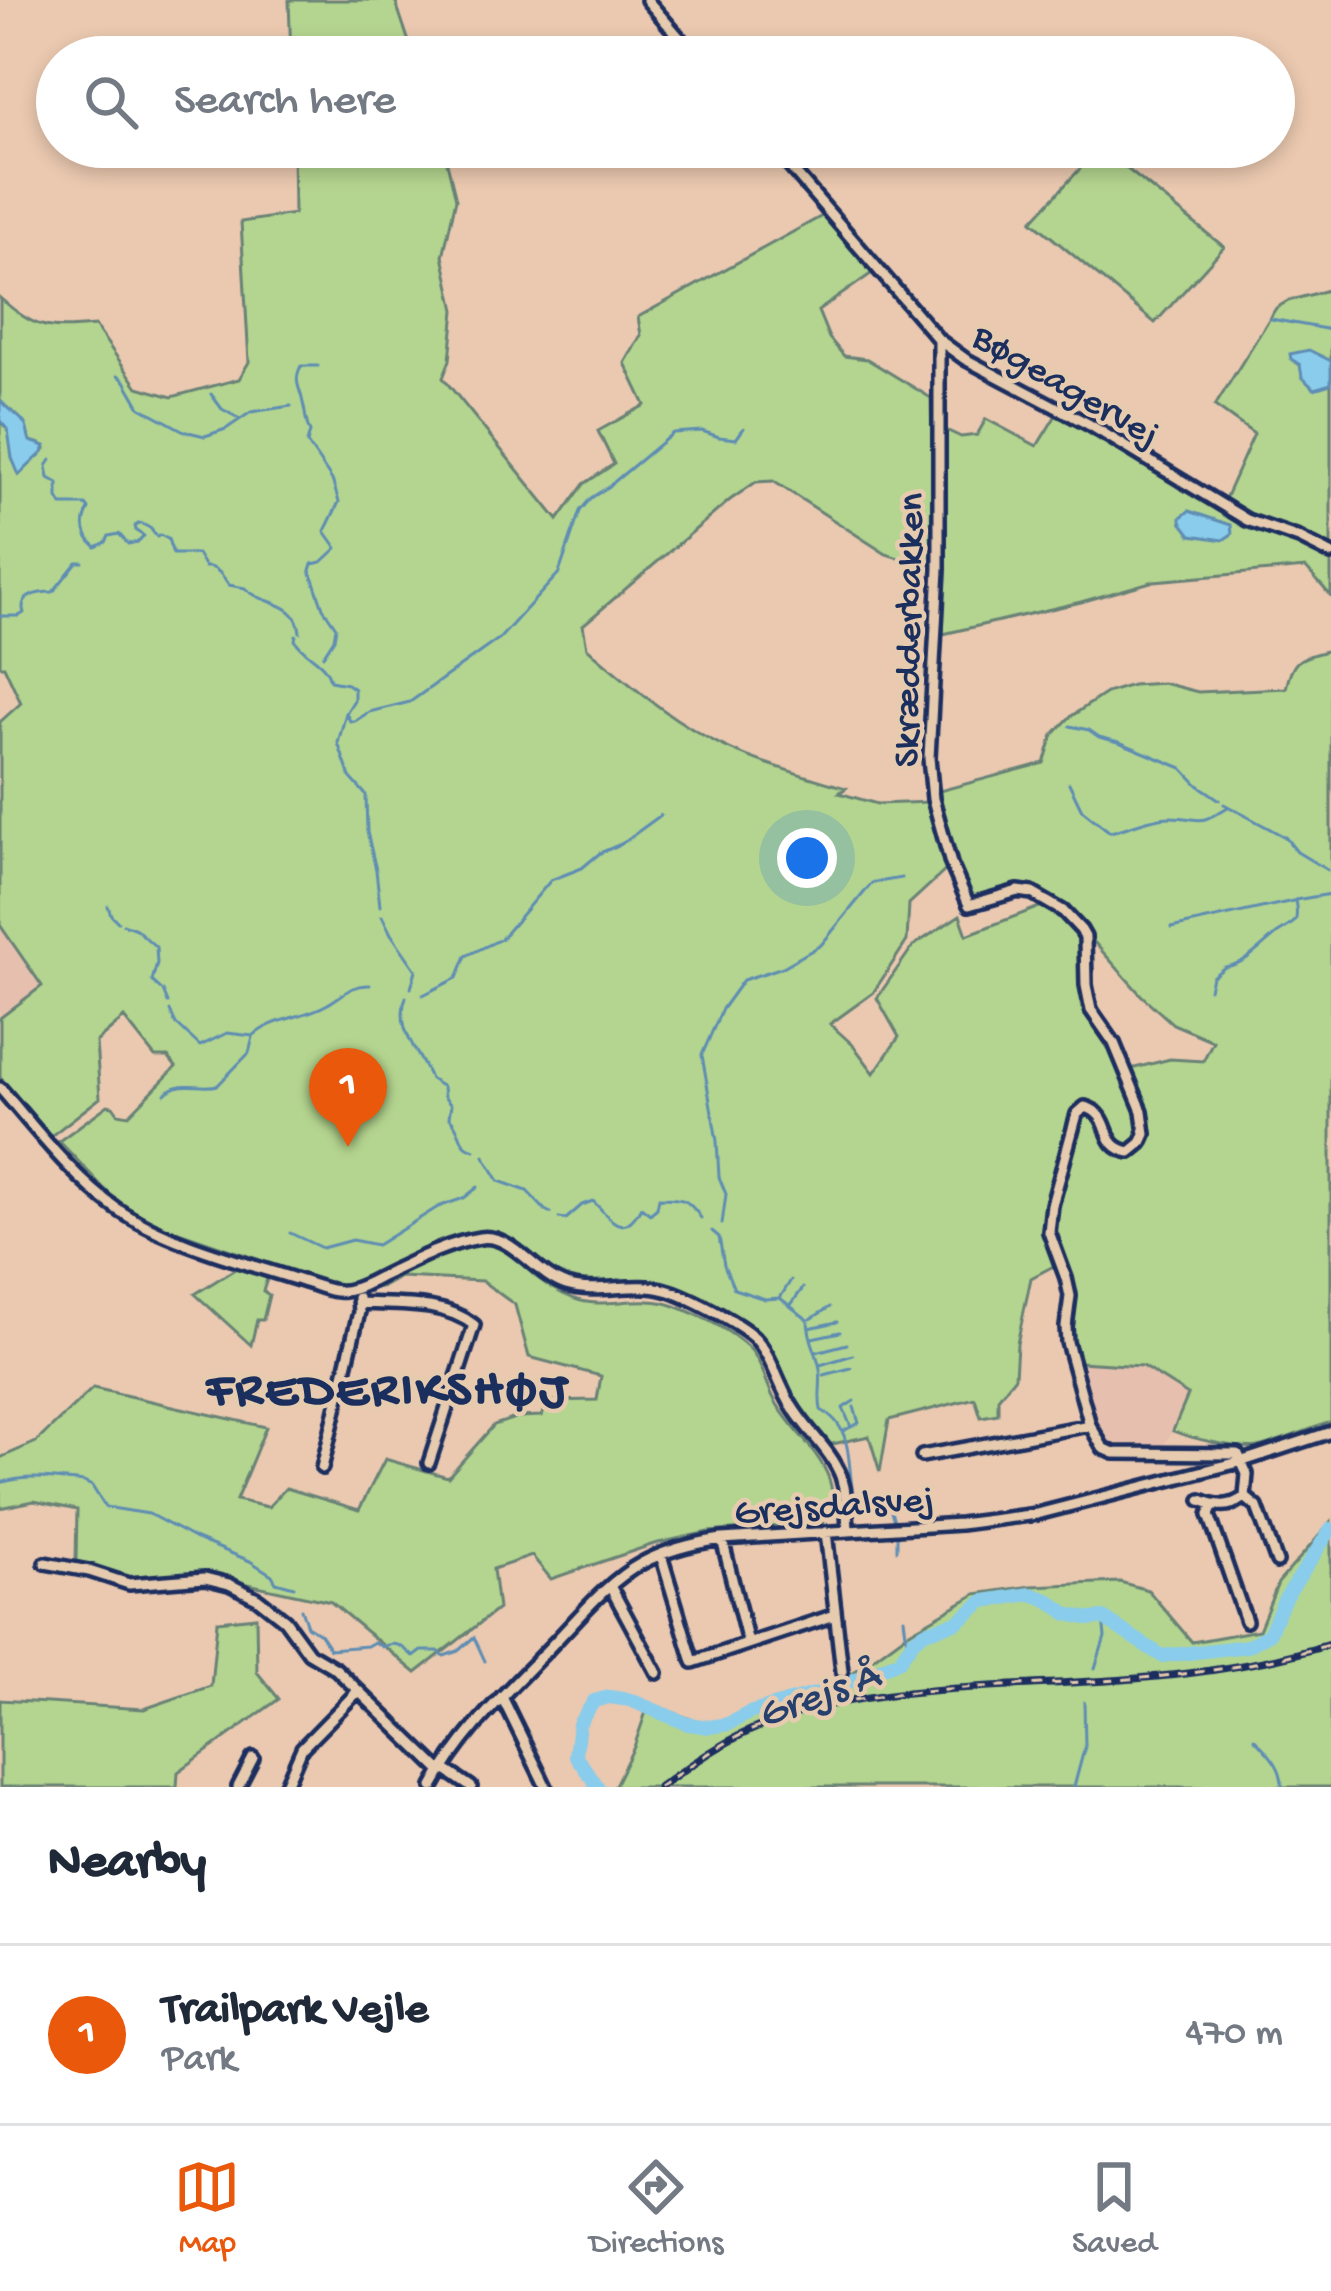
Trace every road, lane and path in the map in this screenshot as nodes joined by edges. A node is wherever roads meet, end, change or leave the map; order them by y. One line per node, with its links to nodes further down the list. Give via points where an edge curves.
1 (647, 0): 2 (street)
2 (678, 36)
3 (791, 168): 4 (street, Bøgeagervej)
4 (939, 340): 5 (street, Bøgeagervej, via 1247,520); 9 (street, Skrædderbakken, via 933,800 969,905 1033,892 1081,930 1091,1010 1142,1111 1145,1134 1130,1152 1111,1143 1101,1115 1080,1110 1052,1205 1049,1230 1070,1296 1067,1342)
5 (1331, 554)
6 (0, 1088): 7 (street, via 95,1192 143,1224 333,1291)
7 (354, 1289): 8 (street); 18 (street, via 442,1249 494,1238 566,1285 655,1287 686,1298 757,1340 792,1408 840,1474)
8 (359, 1303): 13 (street, via 440,1309 474,1325); 14 (street)
9 (1090, 1425): 11 (street); 12 (street, via 1114,1453 1232,1452)
10 (1331, 1432): 12 (street, Grejsdalsvej)
11 (922, 1456)
12 (1243, 1461): 15 (street); 18 (street, Grejsdalsvej, via 1037,1514)
13 (429, 1463)
14 (322, 1468)
15 (1245, 1497): 17 (street); 22 (street, via 1257,1507)
16 (1201, 1500): 17 (street)
17 (1213, 1505): 26 (street, via 1209,1515)
18 (848, 1531): 19 (street, Grejsdalsvej)
19 (826, 1532): 20 (street, Grejsdalsvej); 25 (street)
20 (722, 1539): 21 (street, Grejsdalsvej); 27 (street)
21 (661, 1555): 24 (street, Grejsdalsvej); 27 (street, via 693,1662)
22 (1277, 1562)
23 (45, 1563): 30 (street, via 129,1584 193,1577 229,1584 277,1612 309,1653)
24 (610, 1586): 29 (street); 31 (street, Grejsdalsvej)
25 (835, 1615): 27 (street); 28 (street)
26 (1246, 1621)
27 (748, 1642)
28 (842, 1671)
29 (657, 1673)
30 (358, 1690): 33 (street); 35 (street, via 302,1748)
31 (502, 1697): 33 (street, Grejsdalsvej); 38 (street)
32 (253, 1758): 34 (street)
33 (442, 1770): 36 (street, Grejsdalsvej); 37 (street)
34 (238, 1787)
35 (284, 1787)
36 (433, 1787)
37 (471, 1787)
38 (546, 1787)

